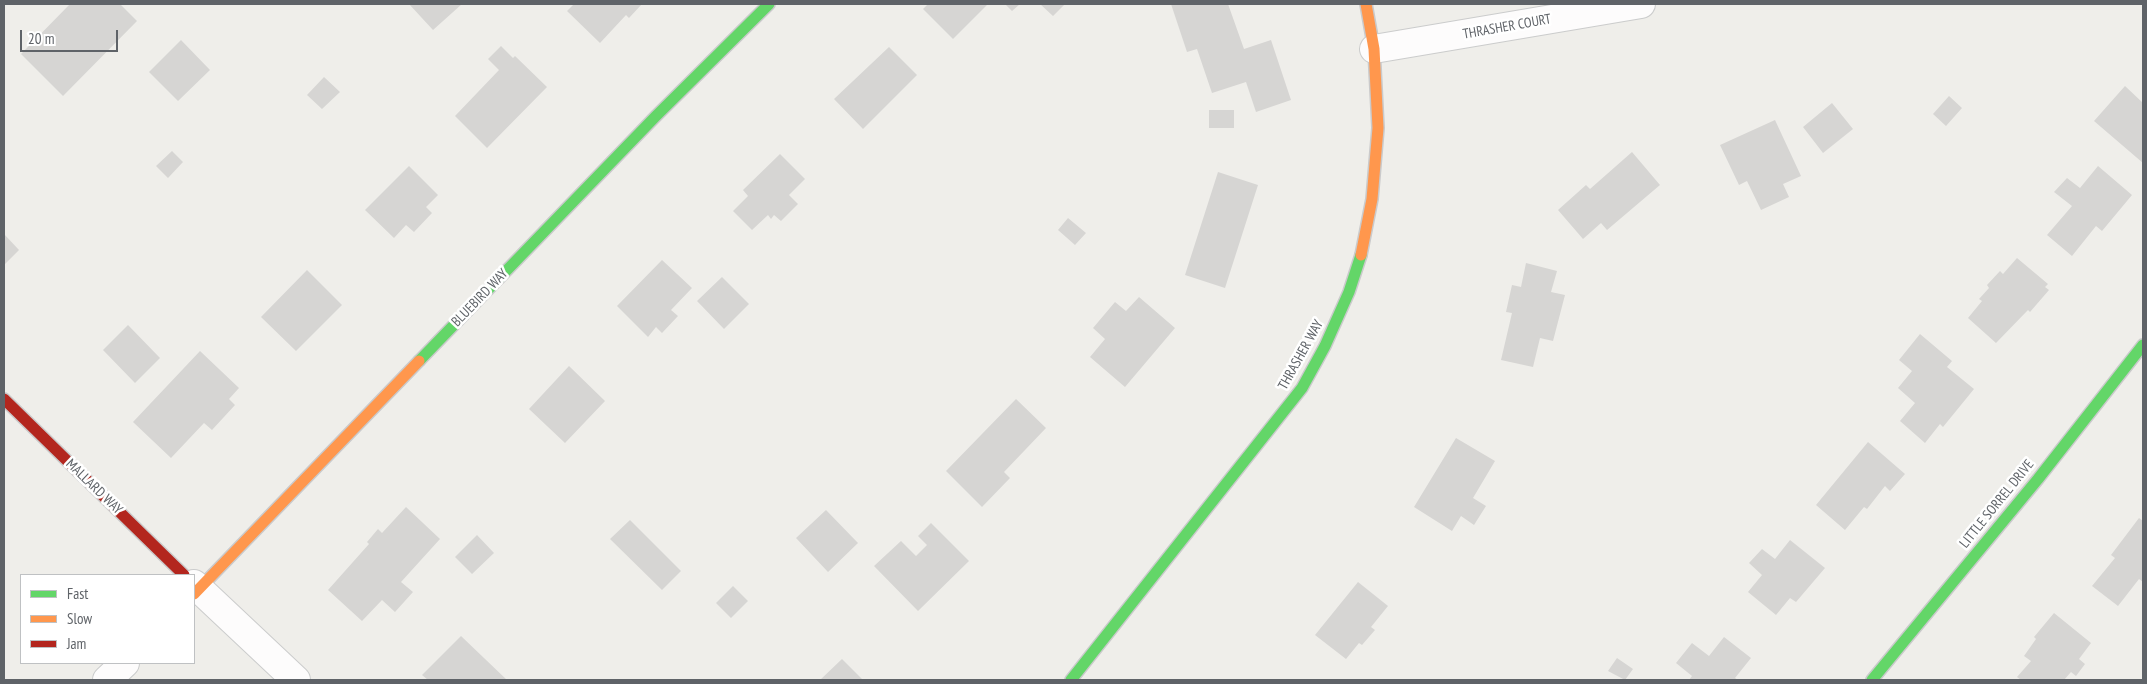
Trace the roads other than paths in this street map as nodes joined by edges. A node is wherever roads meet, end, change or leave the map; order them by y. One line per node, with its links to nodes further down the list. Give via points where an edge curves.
1 (769, 4): 8 (street, BLUEBIRD WAY)
2 (1366, 4): 4 (street, THRASHER WAY)
3 (1641, 4): 4 (street, THRASHER COURT)
4 (1374, 50): 13 (street, THRASHER WAY, via 1378,128 1372,199 1352,283 1325,346 1302,388)
5 (2143, 345): 14 (street, LITTLE SORREL DRIVE, via 2038,479)
6 (4, 398): 7 (street, MALLARD WAY)
7 (181, 574)
8 (195, 584)
9 (195, 588): 12 (street, MALLARD WAY)
10 (124, 664): 11 (street)
11 (108, 680)
12 (296, 680)
13 (1071, 680)
14 (1872, 680)

